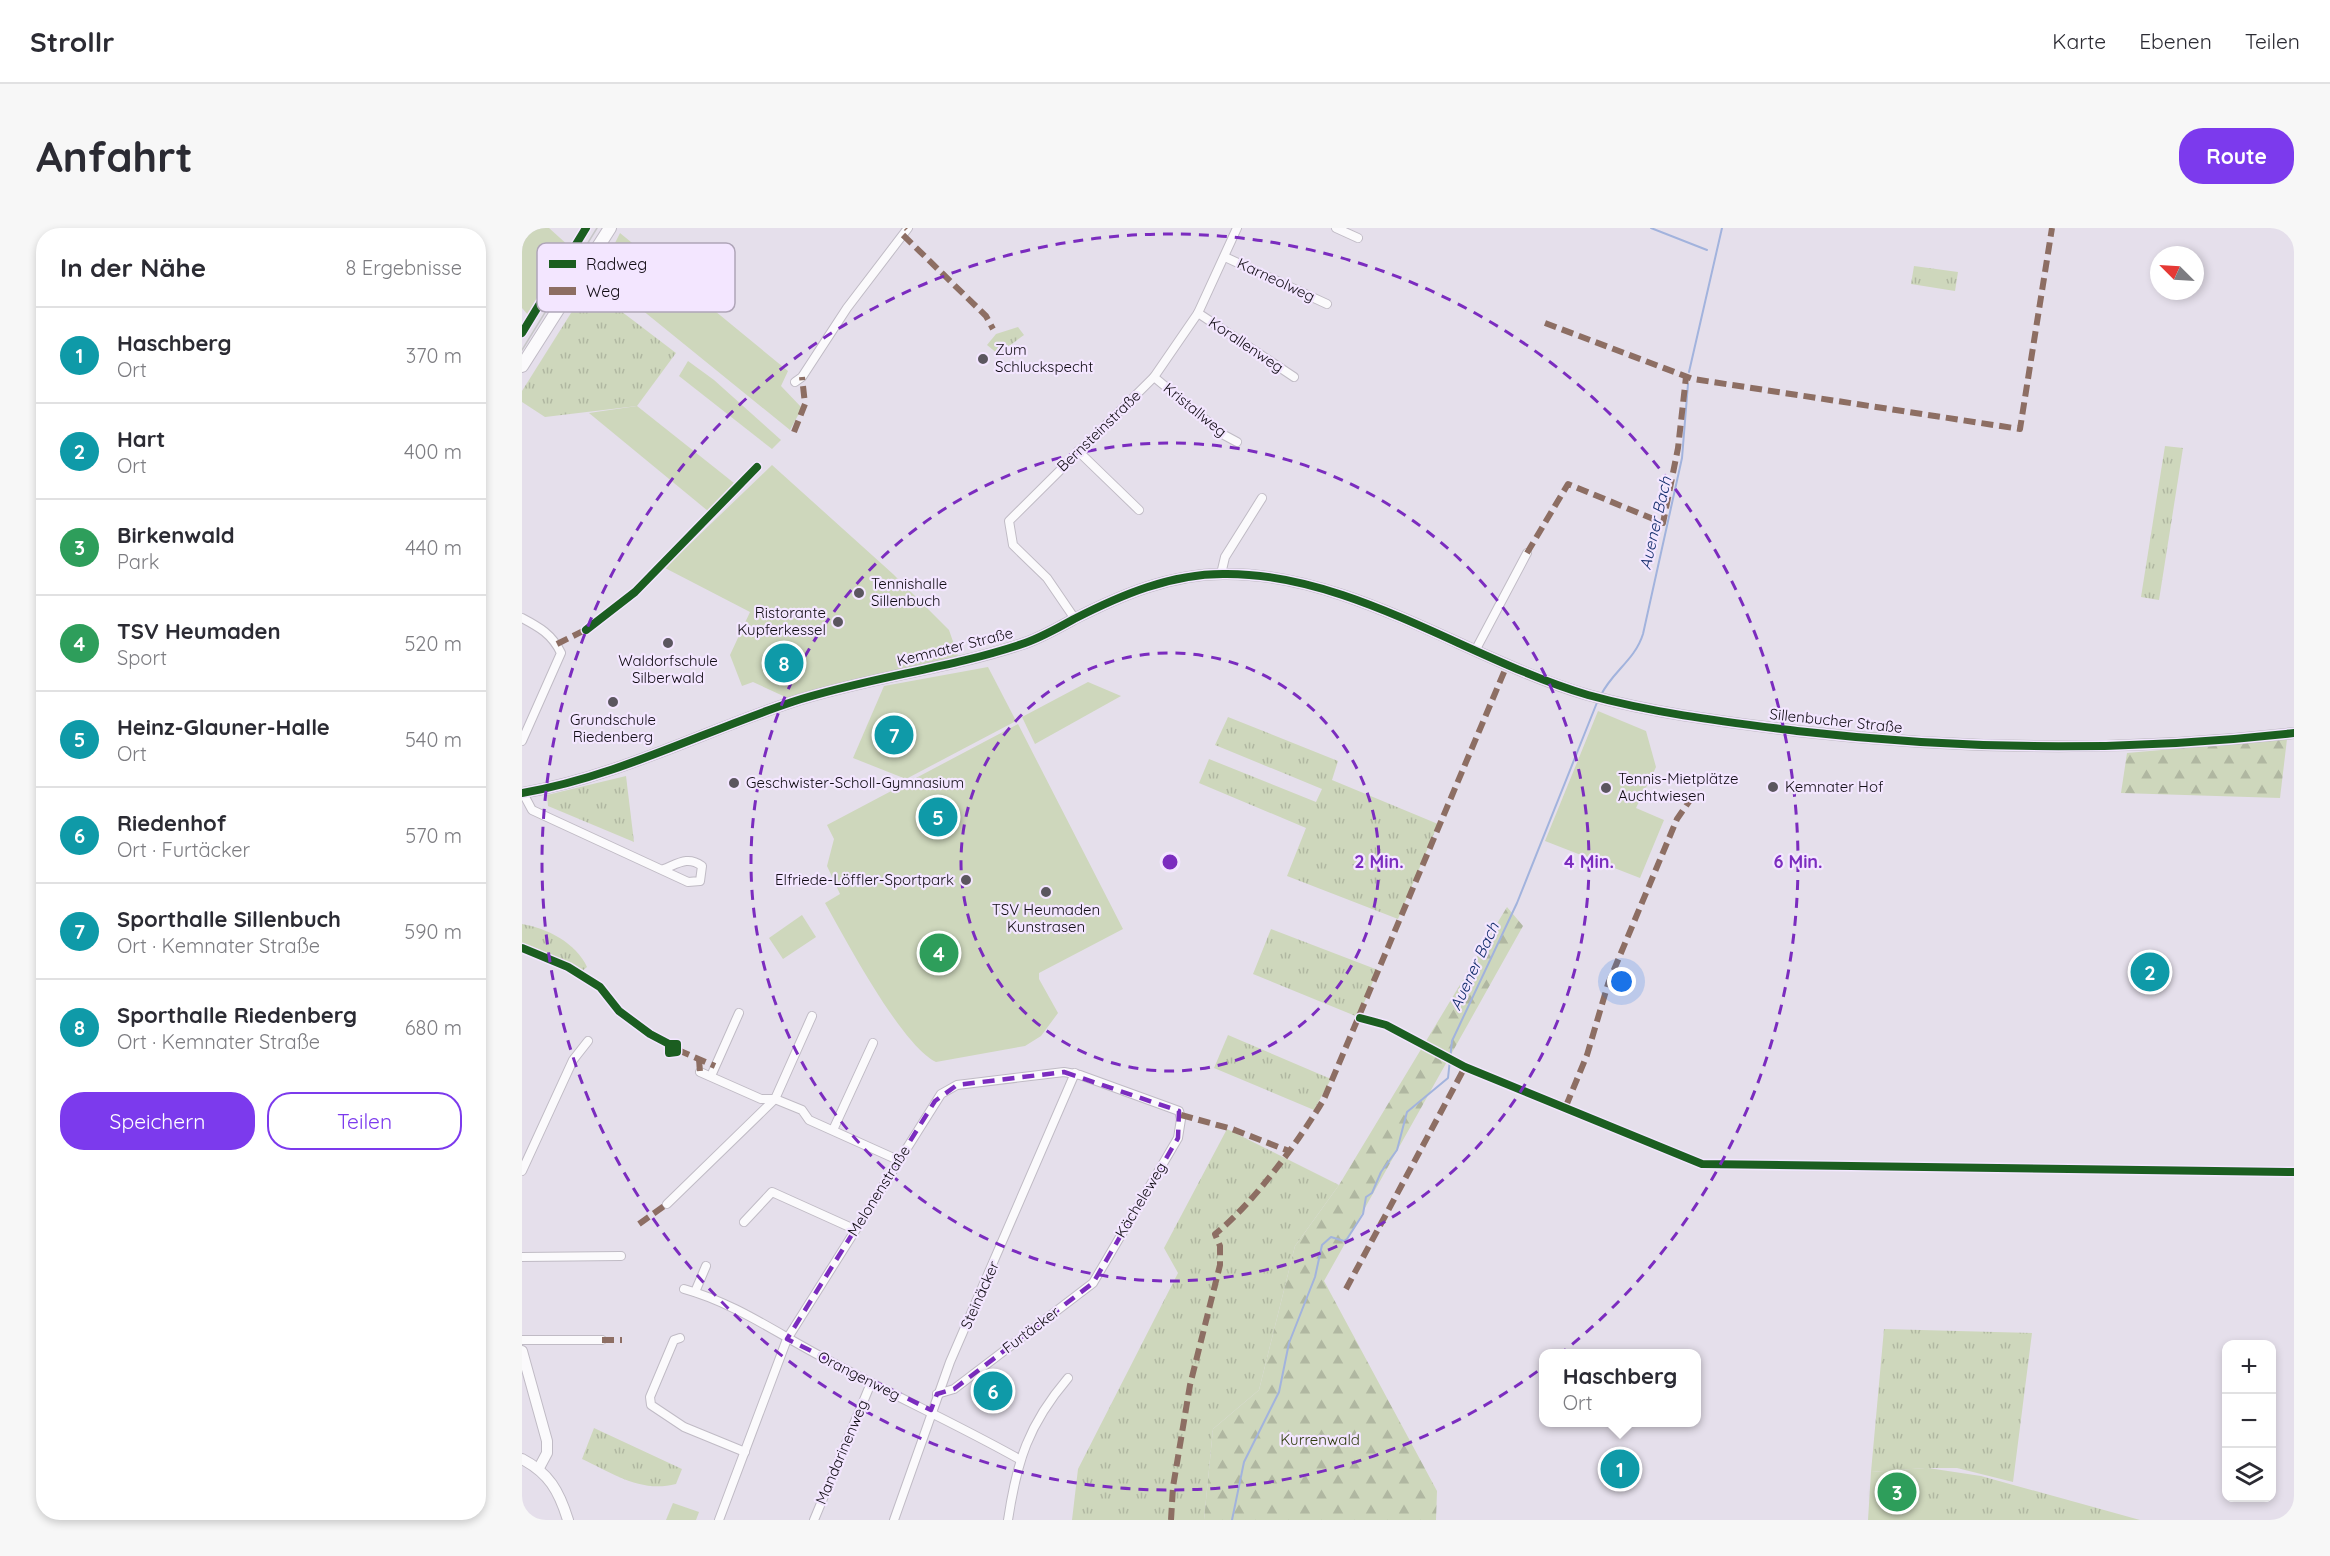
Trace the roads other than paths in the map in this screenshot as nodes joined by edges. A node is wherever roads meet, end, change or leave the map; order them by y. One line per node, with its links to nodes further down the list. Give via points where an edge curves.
1 (610, 228): 6 (main road)
2 (908, 228): 14 (street)
3 (1236, 228): 7 (street, Bernsteinstraße)
4 (1336, 228): 5 (street)
5 (1358, 238)
6 (600, 243)
7 (1225, 256): 8 (street, Karneolweg); 10 (street, Bernsteinstraße)
8 (1326, 304)
9 (556, 312): 11 (main road)
10 (1198, 313): 12 (street, Bernsteinstraße); 13 (street, Korallenweg)
11 (522, 366)
12 (1155, 377): 15 (street, Kristallweg); 16 (street, Bernsteinstraße)
13 (1294, 377)
14 (795, 382)
15 (1237, 442)
16 (1078, 451): 18 (street); 23 (street, Bernsteinstraße, via 1009,521 1013,545 1047,578)
17 (1262, 498): 20 (street, via 1226,556)
18 (1139, 510)
19 (1527, 553): 24 (street)
20 (1221, 574): 21 (street, Kemnater Straße, via 1268,577 1299,584); 23 (street, Kemnater Straße, via 1173,579 1146,587)
21 (1393, 616): 24 (street, Sillenbucher Straße)
22 (522, 618): 26 (street, via 541,627 565,652)
23 (1075, 619): 27 (street, Kemnater Straße, via 987,656 808,697 612,770)
24 (1475, 651): 25 (street, Sillenbucher Straße, via 1544,680 1659,712 1864,738 1985,746 2160,746)
25 (2294, 733)
26 (522, 741)
27 (523, 793): 28 (street, via 532,810)
28 (664, 869)
29 (739, 1013): 35 (street)
30 (812, 1016): 36 (street)
31 (588, 1041): 40 (street, via 573,1060)
32 (873, 1043): 38 (street)
33 (700, 1072): 35 (street)
34 (1075, 1073): 37 (street, Melonenstraße); 39 (street, Melonenstraße, via 949,1088 935,1101); 57 (street, Steinäcker)
35 (711, 1076): 36 (street, via 761,1099)
36 (775, 1099): 38 (street, via 802,1110 809,1120); 41 (street)
37 (1181, 1114): 47 (street, Kächeleweg, via 1178,1138)
38 (833, 1130): 39 (street)
39 (898, 1160): 43 (street, Melonenstraße)
40 (522, 1171)
41 (667, 1204)
42 (744, 1222): 43 (street, via 772,1192)
43 (854, 1229): 51 (street, Melonenstraße)
44 (522, 1257): 45 (street)
45 (621, 1257)
46 (706, 1266): 49 (street)
47 (1093, 1283): 57 (street, Furtäcker, via 954,1389)
48 (684, 1289): 49 (street, Orangenweg)
49 (695, 1292): 51 (street, Orangenweg, via 731,1306)
50 (680, 1338): 59 (street, via 674,1340 650,1397 651,1405 684,1427)
51 (787, 1339): 56 (street, Orangenweg); 59 (street, Melonenstraße)
52 (522, 1340): 53 (street)
53 (602, 1340)
54 (522, 1351): 62 (street, via 547,1441 547,1453)
55 (1068, 1378): 61 (street, via 1048,1401)
56 (871, 1383): 58 (street, Orangenweg); 65 (street, Mandarinenweg)
57 (937, 1394): 58 (street, Steinäcker)
58 (931, 1410): 61 (street, Orangenweg); 66 (street, Steinäcker)
59 (745, 1452): 64 (street, Melonenstraße)
60 (522, 1459): 62 (street)
61 (1019, 1459): 67 (street)
62 (539, 1468): 63 (street, via 554,1484)
63 (568, 1520)
64 (719, 1520)
65 (814, 1520)
66 (894, 1520)
67 (1008, 1520)

